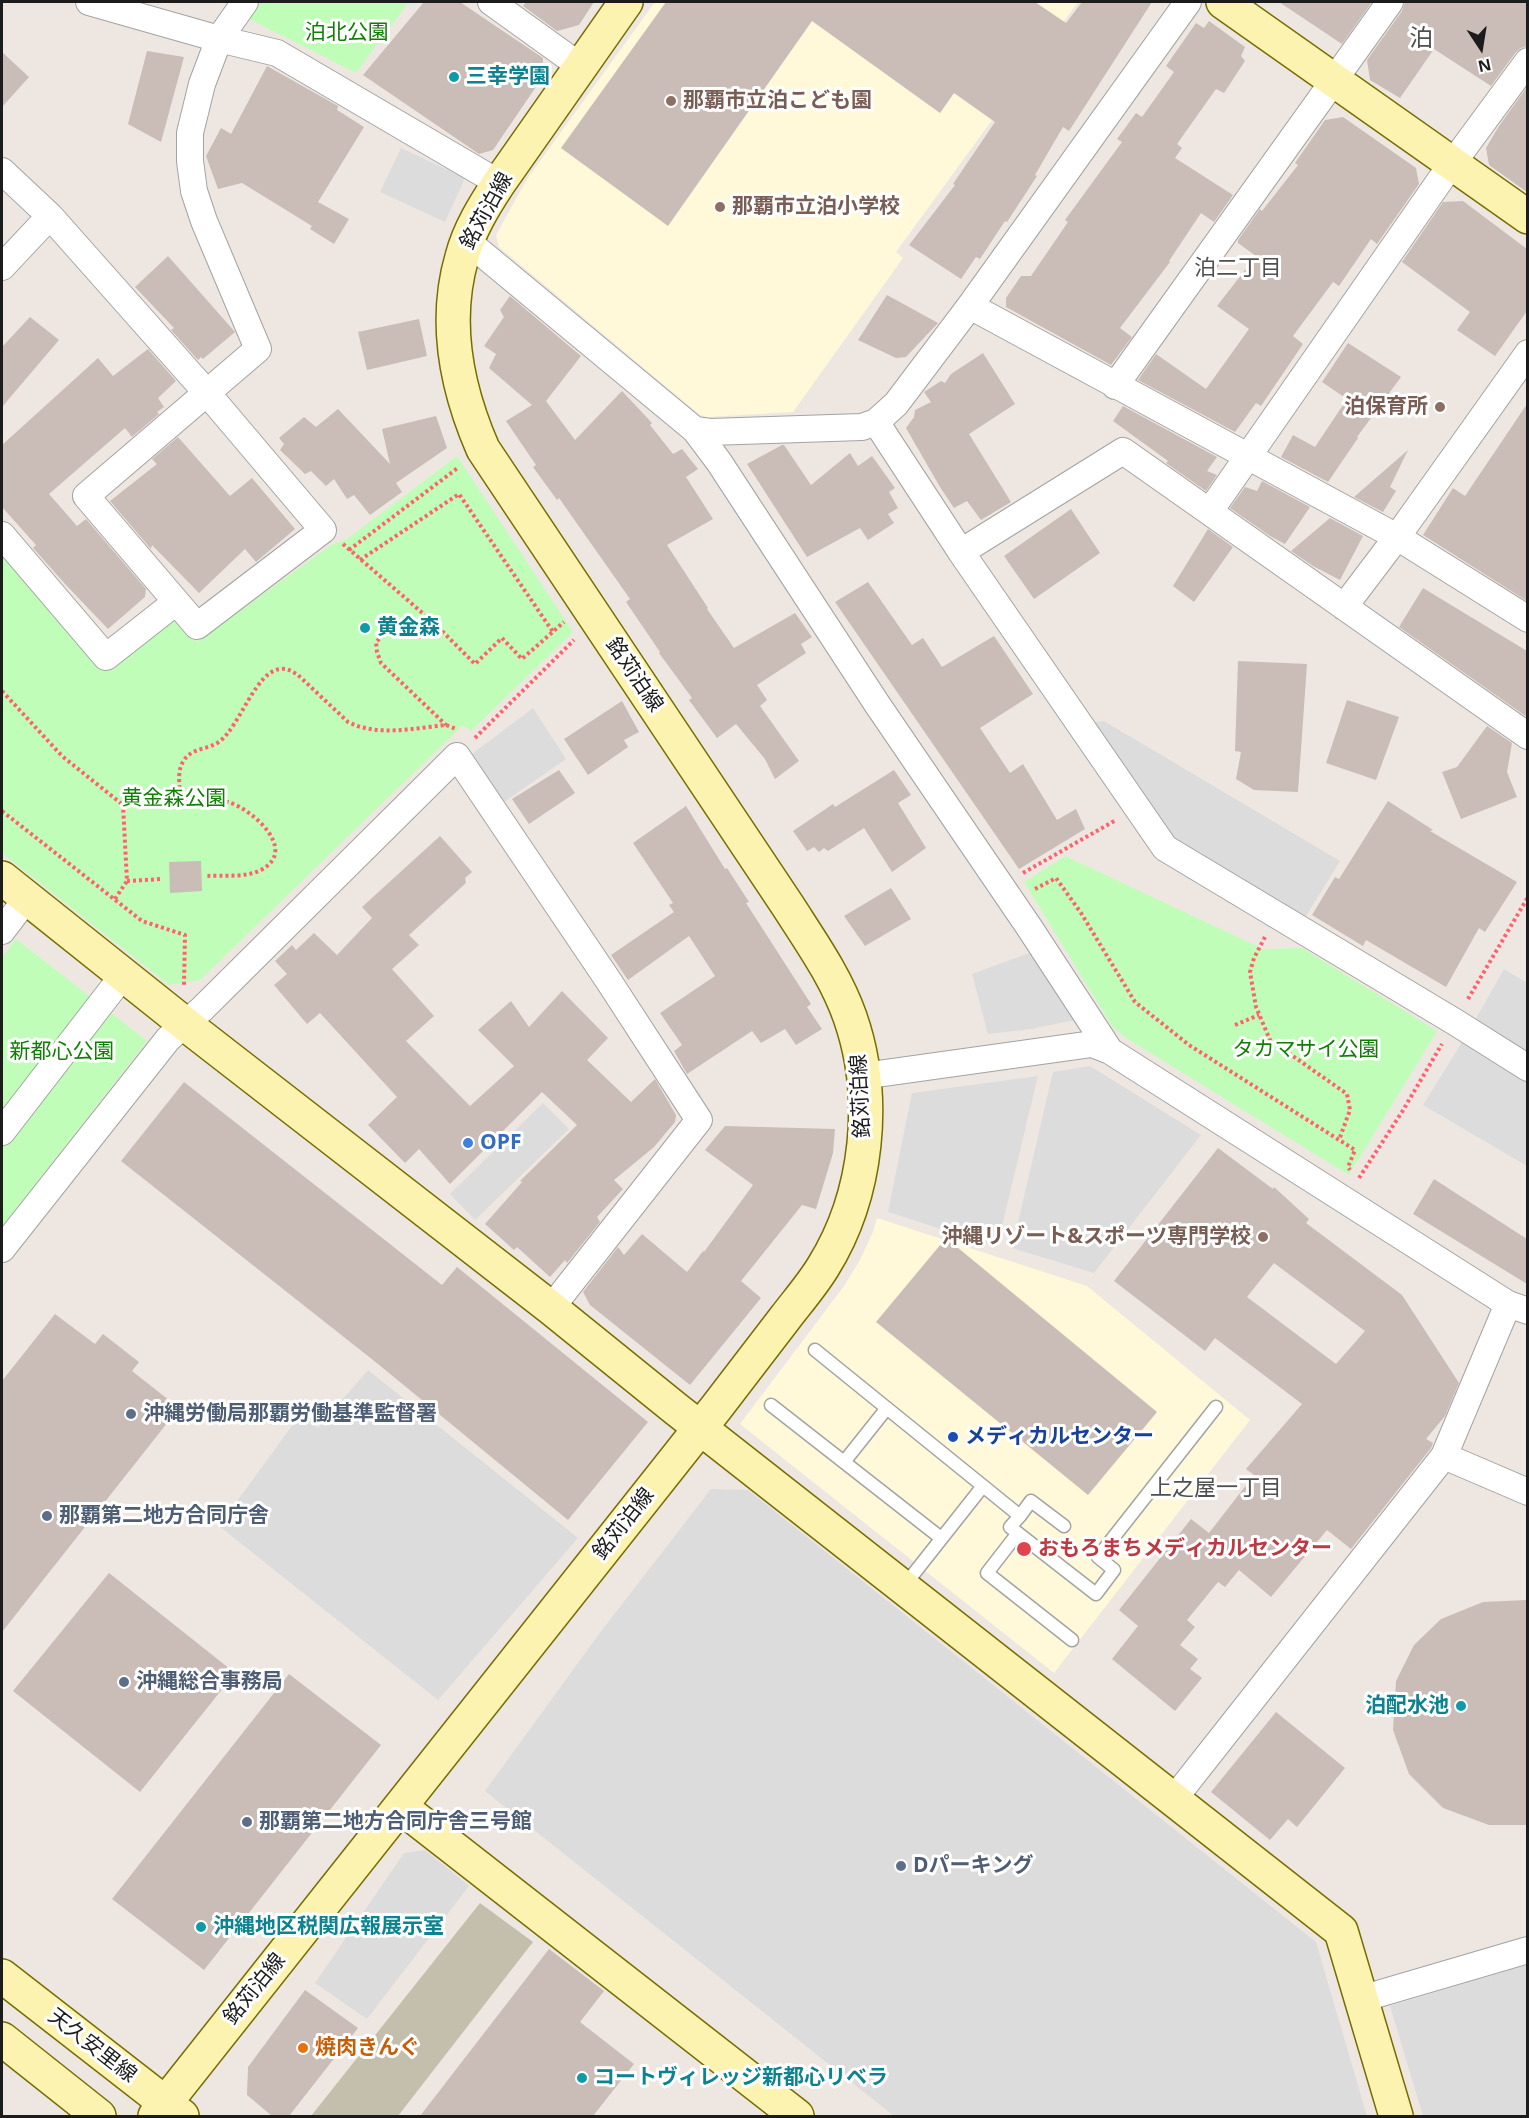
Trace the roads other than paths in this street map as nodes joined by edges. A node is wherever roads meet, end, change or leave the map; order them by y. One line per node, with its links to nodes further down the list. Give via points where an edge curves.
1 (89, 2): 8 (street)
2 (245, 2): 8 (street)
3 (490, 2): 10 (street)
4 (626, 2): 10 (street, 銘苅泊線)
5 (1188, 2): 19 (street)
6 (1223, 2): 11 (street)
7 (1390, 2): 11 (street)
8 (219, 39): 14 (street, via 277,53); 22 (street, via 190,133 190,161 204,221 258,348)
9 (1527, 61): 12 (street)
10 (580, 66): 14 (street, 銘苅泊線)
11 (1333, 81): 12 (street); 21 (street)
12 (1451, 164): 16 (street); 25 (street)
13 (2, 171): 15 (street)
14 (499, 183): 17 (street, 銘苅泊線)
15 (50, 216): 18 (street); 22 (street)
16 (1527, 217)
17 (467, 241): 24 (street); 41 (street, 銘苅泊線, via 453,302 454,354 464,402 483,448 584,617 821,957 850,1016)
18 (2, 267)
19 (970, 306): 21 (street); 23 (street, via 896,404)
20 (1527, 353): 28 (street)
21 (1115, 386): 25 (street)
22 (207, 393): 30 (street, via 86,496); 30 (street, via 323,530 197,626)
23 (876, 422): 24 (street, via 862,427); 29 (street)
24 (695, 430): 39 (street)
25 (1247, 457): 26 (street); 28 (street)
26 (1210, 511): 29 (street, via 1123,451); 31 (street)
27 (2, 535): 30 (street, via 106,657)
28 (1397, 537): 31 (street); 32 (street)
29 (961, 552): 40 (street, via 1165,848)
30 (177, 602)
31 (1344, 607): 33 (street)
32 (1527, 619)
33 (1527, 736)
34 (2, 878): 35 (street)
35 (27, 898): 36 (street); 38 (street)
36 (2, 931)
37 (114, 987): 42 (street)
38 (185, 1010): 43 (street, via 168,1039); 44 (street); 44 (street, via 457,756 699,1120)
39 (1110, 1051): 41 (street, via 1092,1044); 45 (street)
40 (1527, 1068)
41 (863, 1076): 50 (street, 銘苅泊線, via 866,1131 852,1203 841,1233 823,1267)
42 (2, 1132)
43 (2, 1249)
44 (551, 1308): 50 (street)
45 (1518, 1308): 51 (street)
46 (815, 1350): 49 (lane)
47 (771, 1405): 52 (lane)
48 (1216, 1407): 57 (lane, via 1098,1557 1114,1570 1096,1594)
49 (887, 1408): 52 (lane); 53 (lane)
50 (700, 1428): 59 (street); 62 (street, 銘苅泊線)
51 (1444, 1456): 54 (street); 61 (street)
52 (844, 1462): 58 (lane)
53 (983, 1486): 55 (lane); 58 (lane)
54 (1527, 1492)
55 (1020, 1516): 56 (lane, via 1031,1501); 57 (lane, via 1010,1527)
56 (1064, 1527)
57 (1018, 1533): 60 (lane, via 987,1573)
58 (941, 1538): 59 (lane)
59 (903, 1587): 61 (street)
60 (1071, 1640)
61 (1173, 1800): 65 (street, via 1341,1931)
62 (401, 1807): 67 (street, 銘苅泊線); 69 (street)
63 (1527, 1950): 65 (street)
64 (2, 1976): 67 (street, 天久安里線)
65 (1361, 1999): 70 (street)
66 (2, 2039): 68 (street)
67 (168, 2112)
68 (99, 2116)
69 (797, 2116)
70 (1396, 2116)

